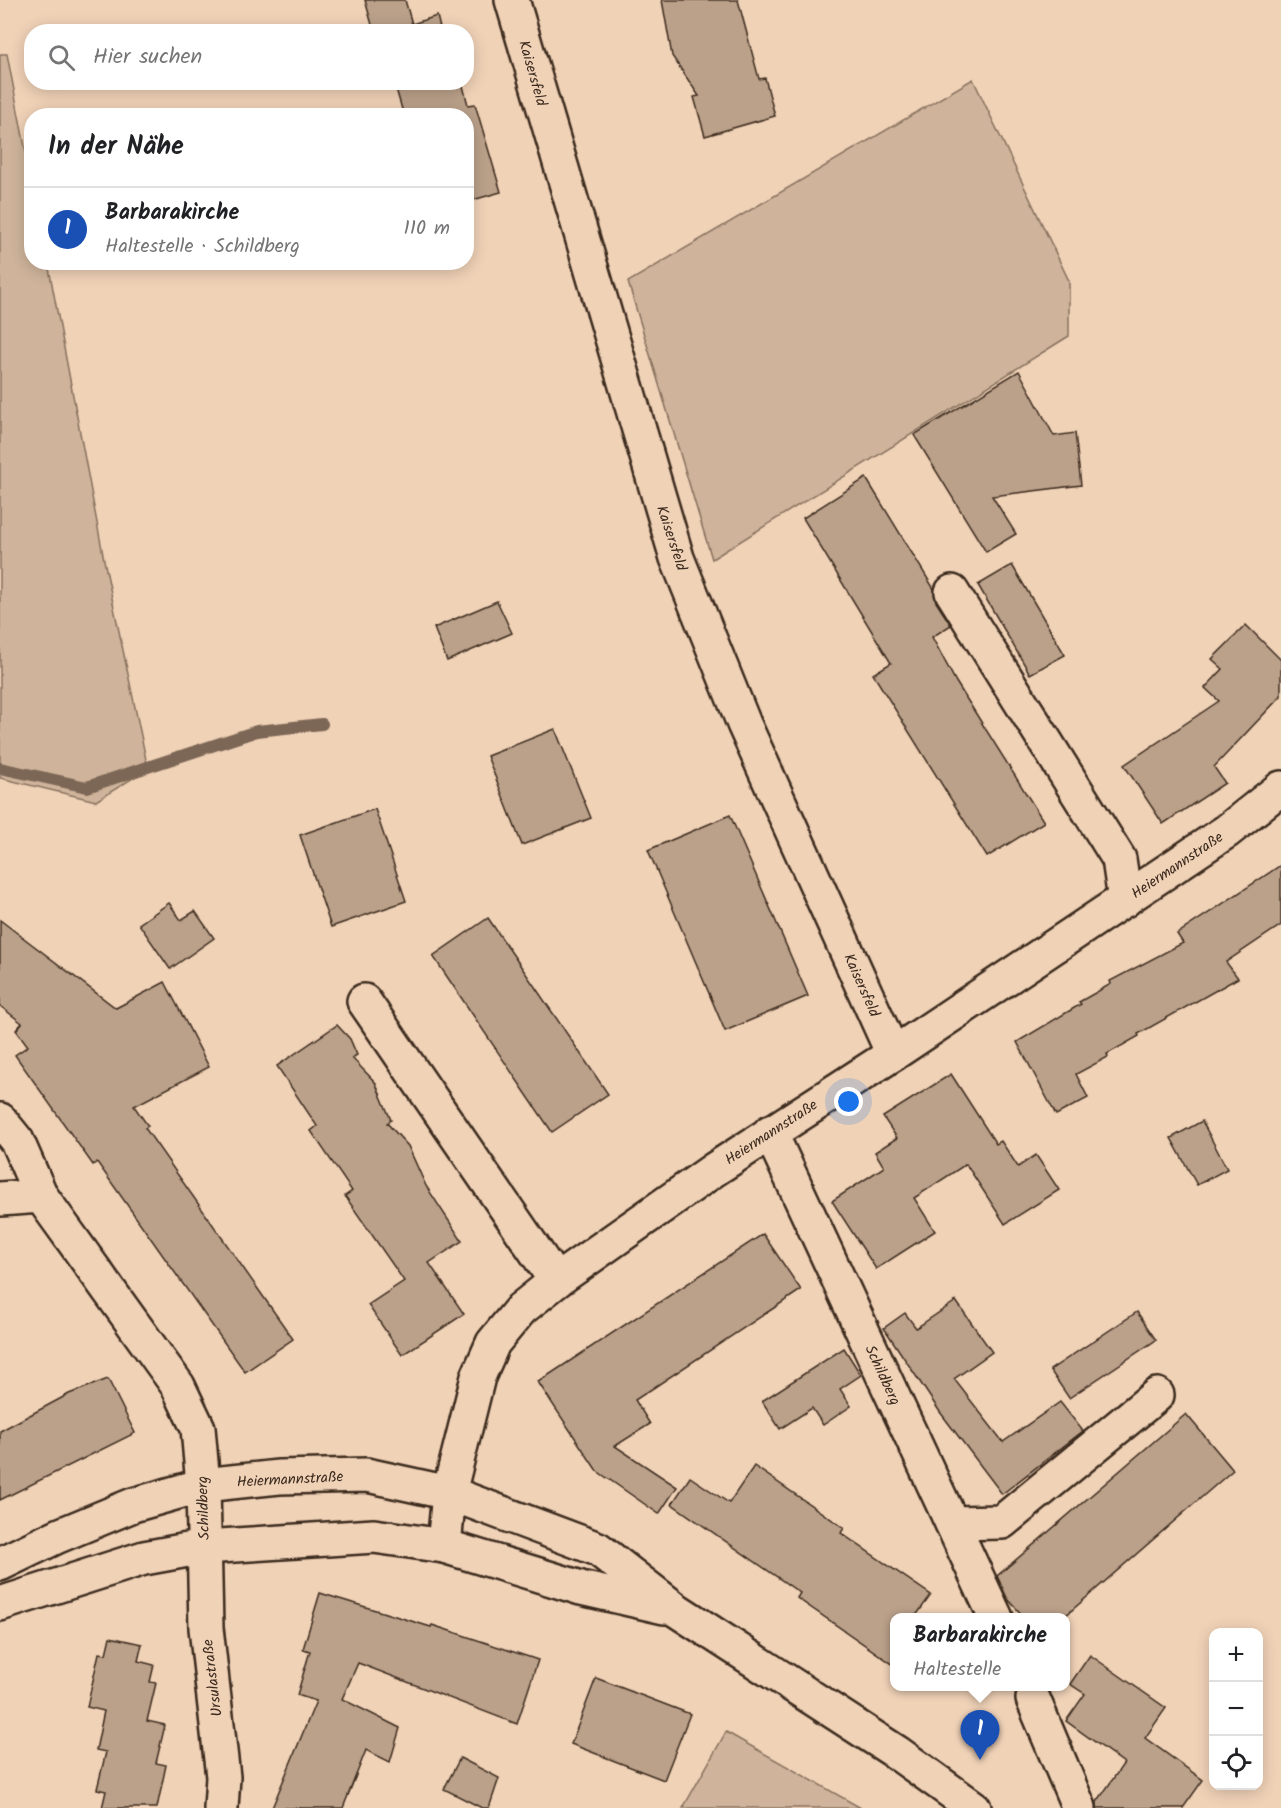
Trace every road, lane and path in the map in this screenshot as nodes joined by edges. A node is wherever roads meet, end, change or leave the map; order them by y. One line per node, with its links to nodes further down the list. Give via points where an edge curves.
1 (512, 0): 6 (street, Kaisersfeld, via 677,558 744,724)
2 (952, 592): 4 (street, via 1119,859)
3 (1281, 788): 4 (street, Heiermannstraße, via 1227,831)
4 (1125, 900): 6 (street, Heiermannstraße)
5 (364, 1001): 11 (street)
6 (893, 1054): 8 (street, Heiermannstraße)
7 (0, 1120): 9 (street, Schildberg, via 17,1141)
8 (770, 1132): 11 (street, Heiermannstraße); 15 (street, Schildberg)
9 (41, 1196): 10 (street); 13 (street, Schildberg, via 178,1386 198,1428)
10 (0, 1199)
11 (556, 1281): 14 (street, Heiermannstraße, via 521,1309 493,1343 477,1377)
12 (1157, 1395): 15 (street, via 1002,1522)
13 (203, 1485): 14 (street, Heiermannstraße, via 279,1477 367,1475); 17 (street, Schildberg); 18 (street, Heiermannstraße, via 133,1504)
14 (449, 1492): 16 (street, Heiermannstraße); 20 (street, Schildberg, via 598,1549)
15 (952, 1523): 21 (street, Schildberg)
16 (444, 1546): 17 (street, Schildberg, via 374,1536); 20 (street, Schildberg, via 581,1588)
17 (204, 1547): 19 (street, via 144,1558); 23 (street, Ursulastraße, via 206,1628 223,1777)
18 (0, 1564)
19 (0, 1604)
20 (675, 1609): 24 (street, Schildberg, via 896,1752)
21 (994, 1613)
22 (1033, 1699): 25 (street)
23 (221, 1808)
24 (974, 1808)
25 (1079, 1808)

